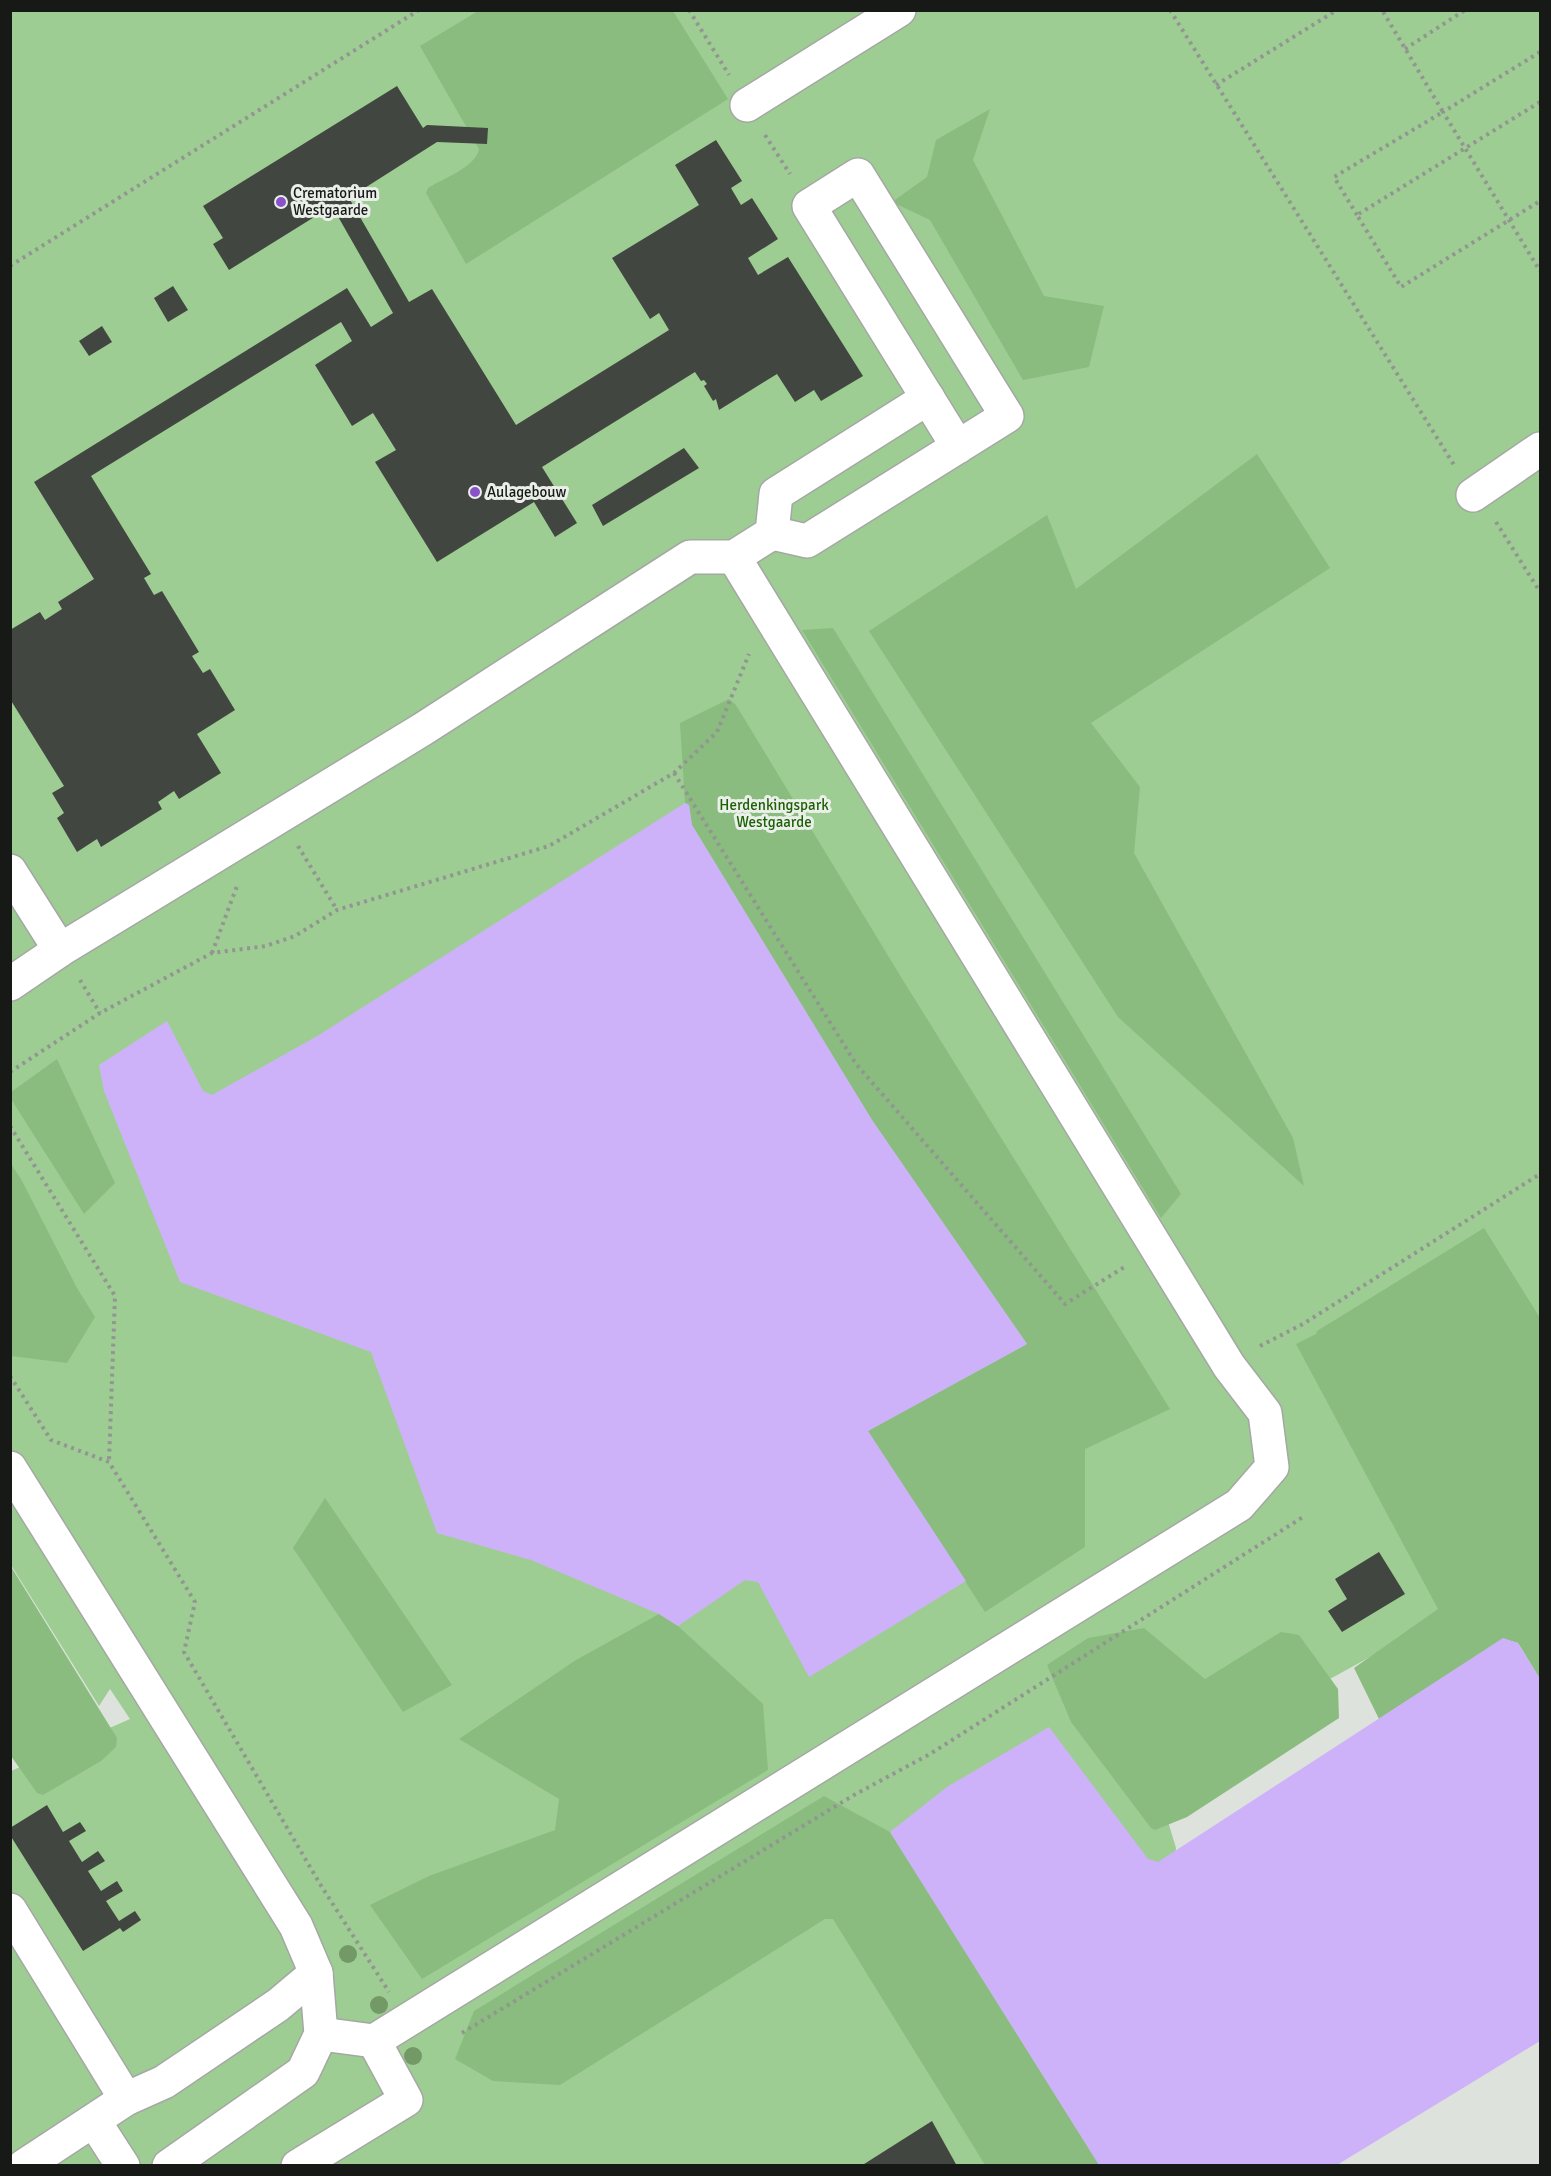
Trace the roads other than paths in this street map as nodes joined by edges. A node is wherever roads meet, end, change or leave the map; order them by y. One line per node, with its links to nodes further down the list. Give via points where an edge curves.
1 (899, 10): 2 (street)
2 (747, 105)
3 (928, 398): 4 (street); 4 (street, via 809,206 858,175 1007,416); 7 (street, via 776,494)
4 (958, 447): 7 (street, via 807,540)
5 (1540, 449): 6 (street)
6 (1473, 495)
7 (771, 533): 8 (street)
8 (734, 557): 10 (street, via 690,557 423,729); 16 (street, via 1229,1366 1265,1413 1272,1467 1239,1505)
9 (10, 871): 10 (street)
10 (60, 950): 11 (street)
11 (10, 984)
12 (10, 1468): 14 (street, via 296,1926)
13 (10, 1910): 17 (street)
14 (316, 1973): 15 (street); 17 (street, via 278,2005 164,2082)
15 (321, 2034): 16 (street); 21 (street, via 303,2073)
16 (374, 2042): 22 (street, via 406,2100)
17 (126, 2099): 18 (street)
18 (94, 2121): 19 (street); 20 (street)
19 (24, 2166)
20 (123, 2166)
21 (169, 2166)
22 (298, 2166)

